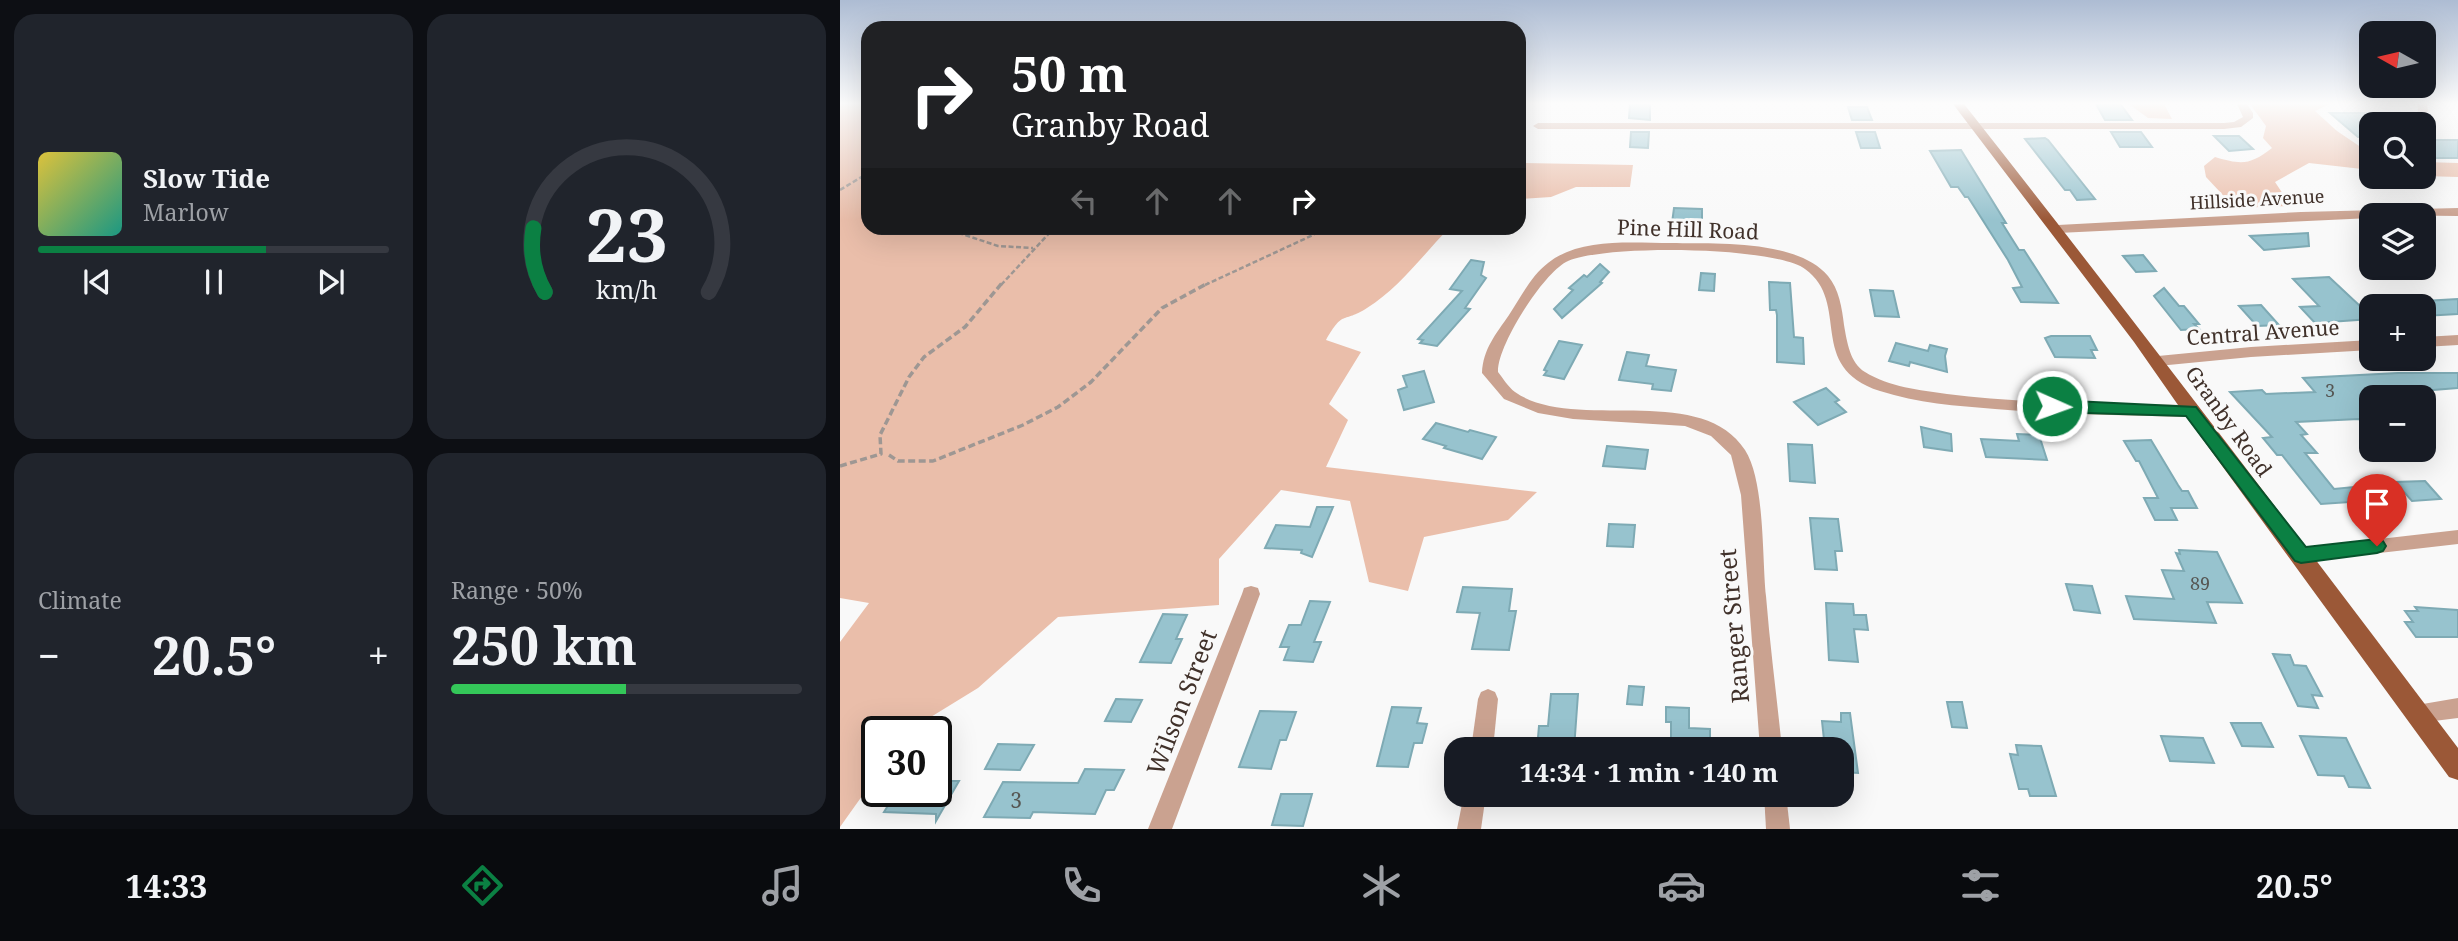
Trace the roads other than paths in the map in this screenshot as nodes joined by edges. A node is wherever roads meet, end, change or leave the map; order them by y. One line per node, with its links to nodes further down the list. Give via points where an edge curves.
1 (1989, 143): 3 (main road, Granby Road)
2 (2458, 212): 3 (street, Hillside Avenue)
3 (2058, 229): 7 (main road, Granby Road)
4 (2458, 340): 5 (street)
5 (2436, 341)
6 (2359, 346): 7 (street, Central Avenue)
7 (2158, 361): 8 (main road, Granby Road)
8 (2191, 411): 9 (street, Pine Hill Road, via 1966,401 1877,385 1850,367 1823,278 1805,262 1786,255 1623,247 1581,252 1554,265 1492,351 1490,373 1498,387 1513,399 1548,410 1669,419 1710,429 1738,453); 11 (main road, Granby Road)
9 (1748, 499): 17 (street, Ranger Street)
10 (2458, 537): 11 (street)
11 (2301, 555): 15 (main road, Granby Road)
12 (1251, 594): 21 (street, Wilson Street)
13 (1488, 699): 16 (street)
14 (2458, 708): 15 (street)
15 (2417, 713): 18 (main road, Granby Road)
16 (1483, 737)
17 (1770, 737)
18 (2458, 768)
19 (1473, 807): 22 (street)
20 (1776, 807): 23 (street)
21 (1160, 829)
22 (1469, 829)
23 (1778, 829)

